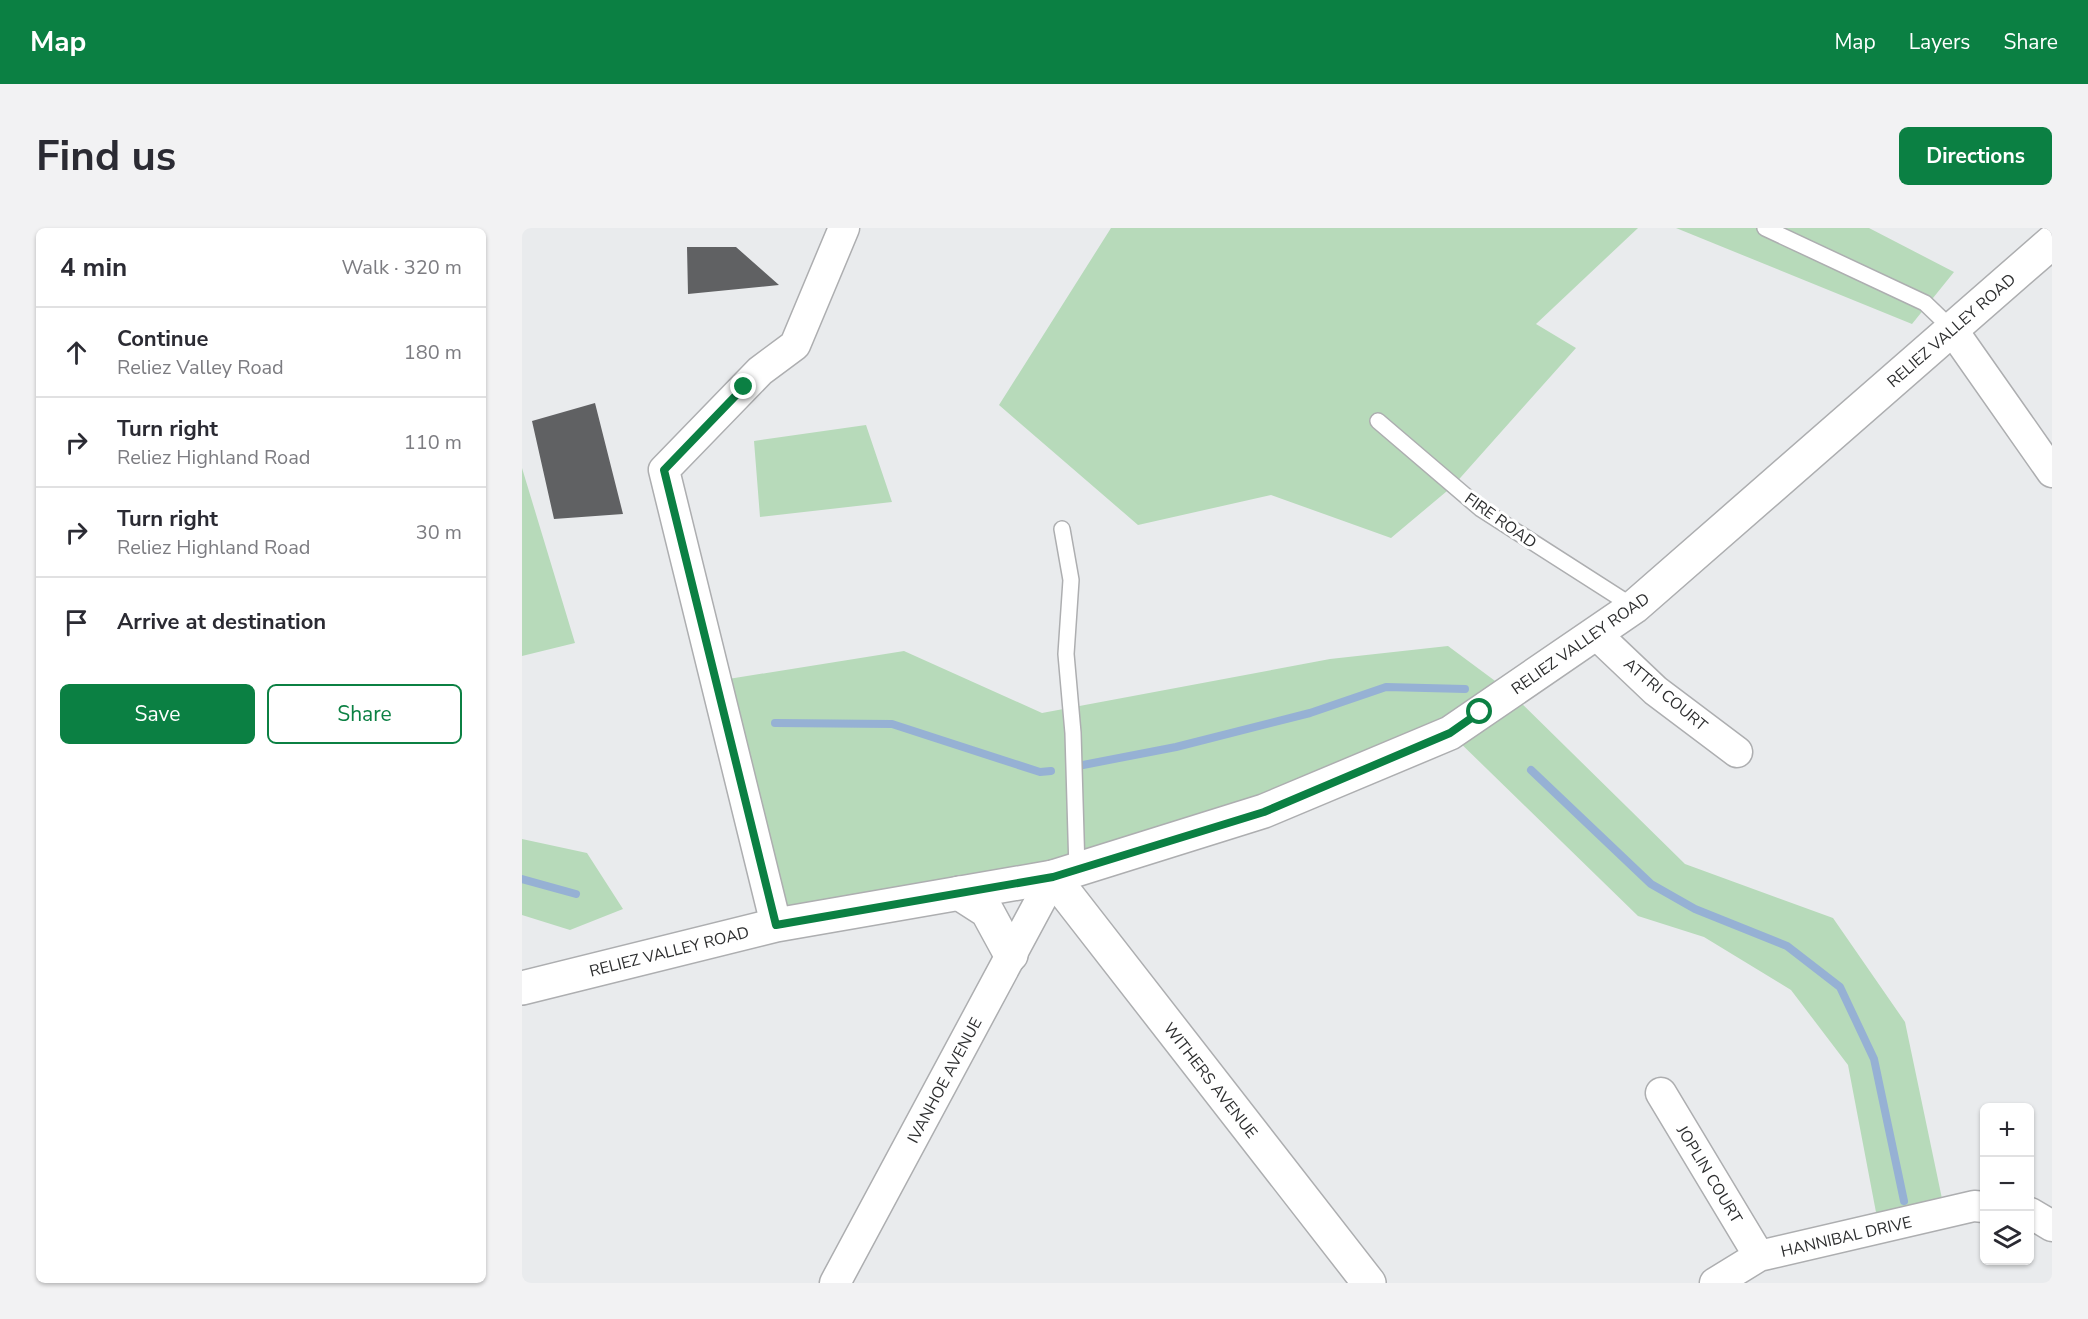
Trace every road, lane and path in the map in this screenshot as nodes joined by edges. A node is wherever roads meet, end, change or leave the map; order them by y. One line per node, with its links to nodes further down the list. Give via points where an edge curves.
1 (844, 228): 13 (street, via 795,345 760,371 664,470)
2 (1765, 228): 4 (lane, via 1925,303)
3 (2052, 242): 4 (main road, RELIEZ VALLEY ROAD)
4 (1951, 328): 6 (street); 8 (main road, RELIEZ VALLEY ROAD)
5 (1378, 421): 8 (lane, FIRE ROAD, via 1481,509)
6 (2052, 472)
7 (1062, 529): 11 (lane, via 1071,580 1066,654 1073,733)
8 (1634, 607): 9 (main road, RELIEZ VALLEY ROAD)
9 (1596, 634): 10 (street, ATTRI COURT, via 1656,691); 11 (main road, RELIEZ VALLEY ROAD, via 1450,733 1264,812)
10 (1737, 752)
11 (1065, 873): 12 (main road, RELIEZ VALLEY ROAD); 14 (street, IVANHOE AVENUE); 22 (main road, WITHERS AVENUE)
12 (959, 893): 13 (main road, RELIEZ VALLEY ROAD); 14 (main road, via 987,911)
13 (776, 925): 15 (main road, RELIEZ VALLEY ROAD)
14 (1011, 955): 21 (street, IVANHOE AVENUE)
15 (522, 988)
16 (1661, 1093): 20 (street, JOPLIN COURT)
17 (1980, 1207): 20 (street, HANNIBAL DRIVE)
18 (2034, 1215): 19 (street)
19 (2052, 1226)
20 (1760, 1256): 23 (street, HANNIBAL DRIVE)
21 (835, 1283)
22 (1369, 1283)
23 (1715, 1283)

